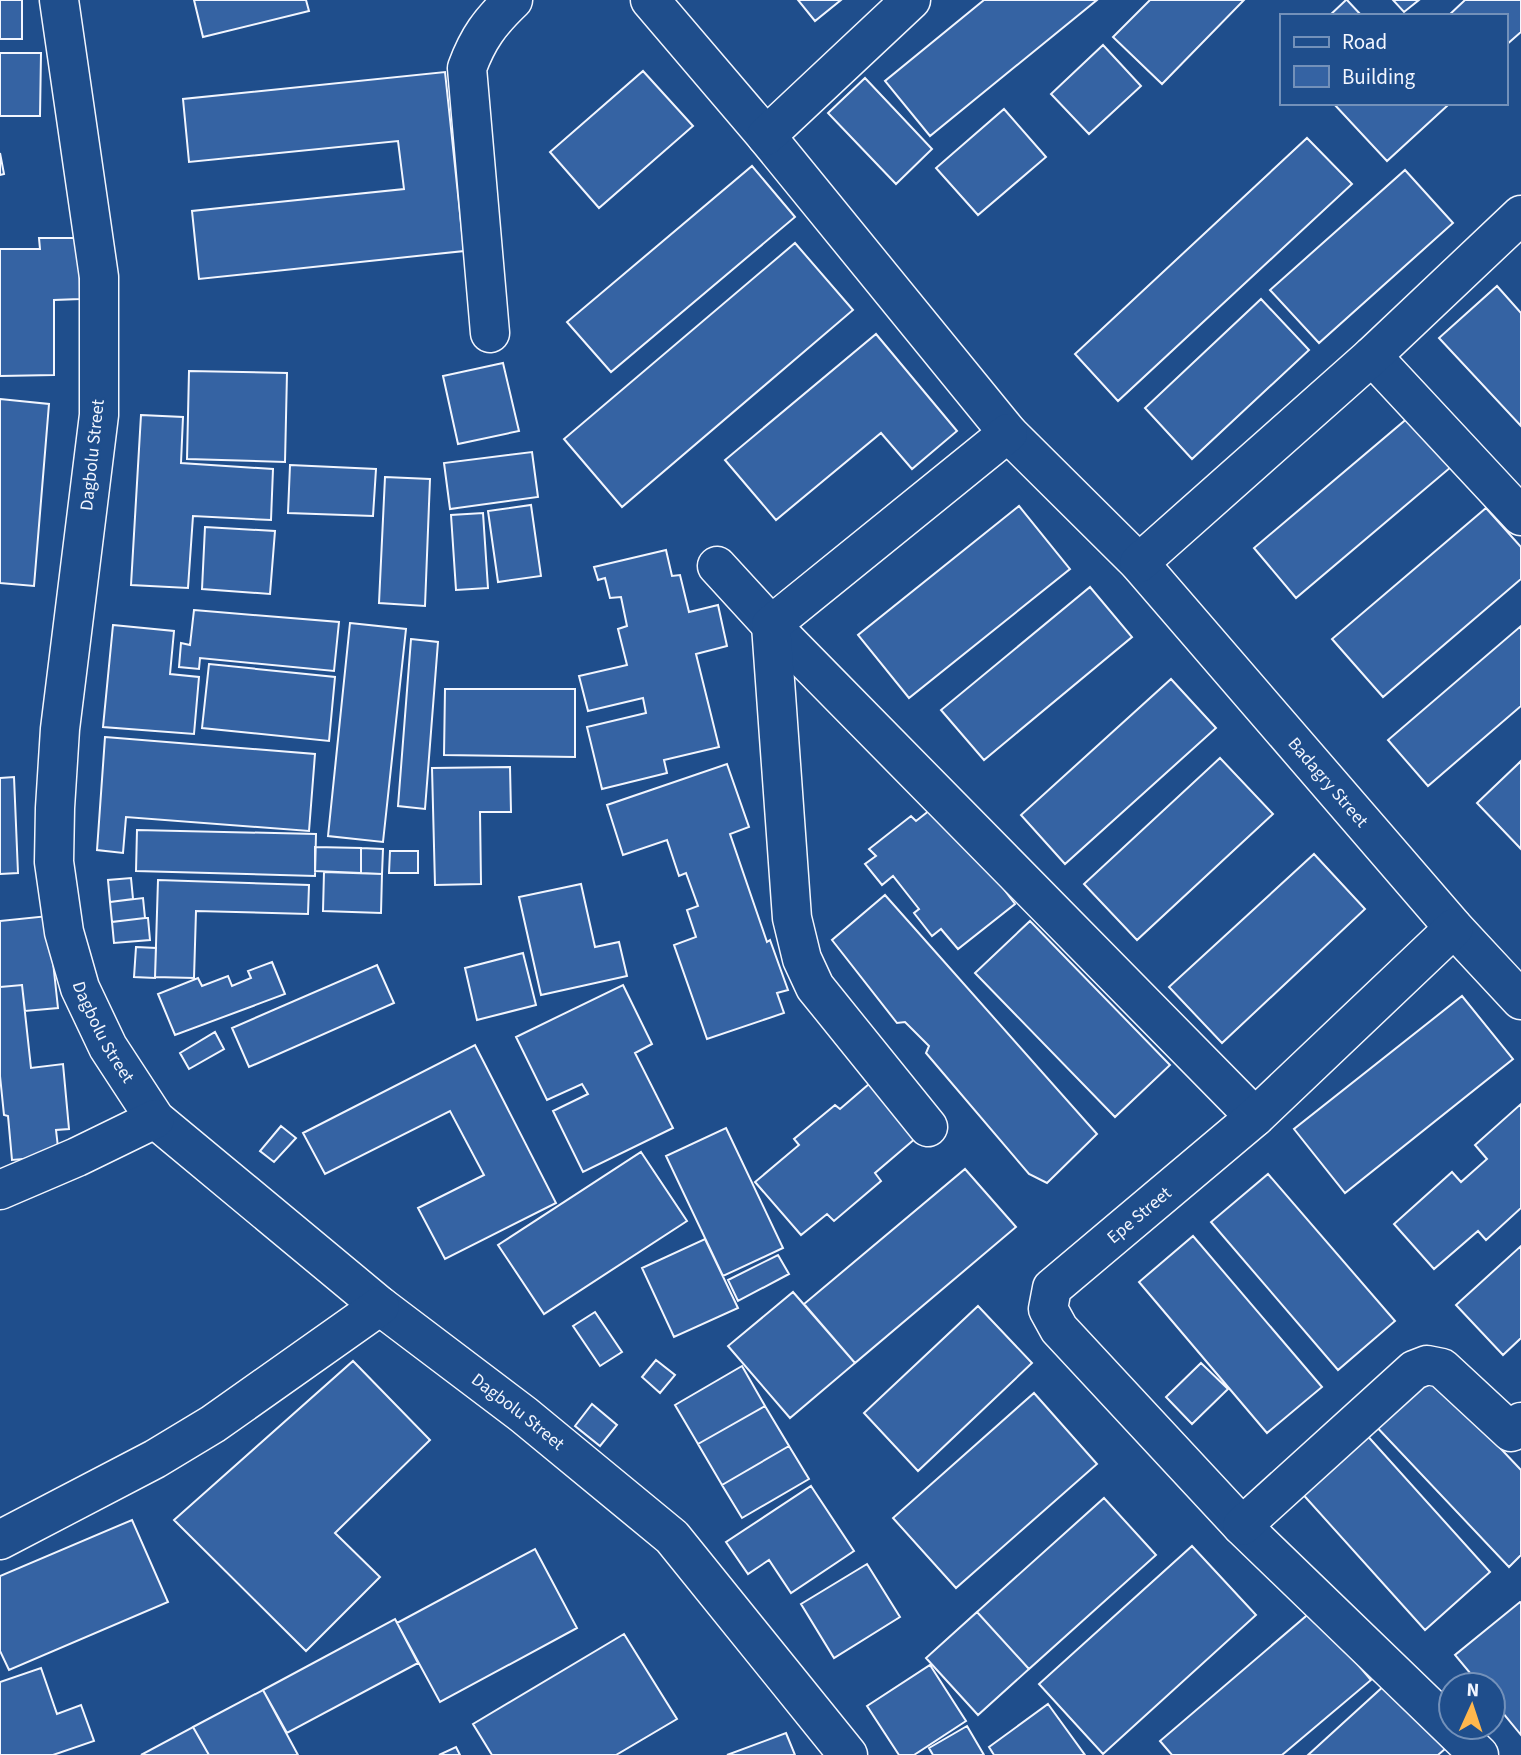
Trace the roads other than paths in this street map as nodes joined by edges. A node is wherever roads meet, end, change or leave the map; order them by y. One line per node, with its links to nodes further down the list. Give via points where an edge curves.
1 (59, 0): 17 (street, Dagbolu Street, via 99,277 99,415 60,729 54,862 64,932 80,988 108,1047)
2 (513, 0): 7 (street, via 489,23 467,68)
3 (650, 0): 5 (street, Badagry Street)
4 (911, 0): 5 (street)
5 (766, 136): 9 (street, Badagry Street)
6 (1521, 215): 8 (street)
7 (490, 333)
8 (1372, 356): 10 (street); 11 (street)
9 (1008, 433): 11 (street, Badagry Street); 13 (street)
10 (1521, 516)
11 (1139, 563): 14 (street, Badagry Street)
12 (717, 566): 13 (street)
13 (772, 625): 16 (street); 18 (street, via 792,918 802,960 815,987)
14 (1454, 928): 15 (street, Badagry Street); 16 (street, Epe Street)
15 (1521, 1000)
16 (1255, 1116): 22 (street, Epe Street, via 1052,1288 1048,1309 1059,1329)
17 (155, 1119): 19 (street); 20 (street, Dagbolu Street)
18 (928, 1127)
19 (0, 1190)
20 (380, 1306): 23 (street, via 213,1424); 24 (street, Dagbolu Street, via 534,1423 672,1537)
21 (1518, 1432): 22 (street, via 1442,1368 1427,1365 1414,1370)
22 (1242, 1526): 25 (street)
23 (0, 1540)
24 (848, 1755)
25 (1477, 1755)

